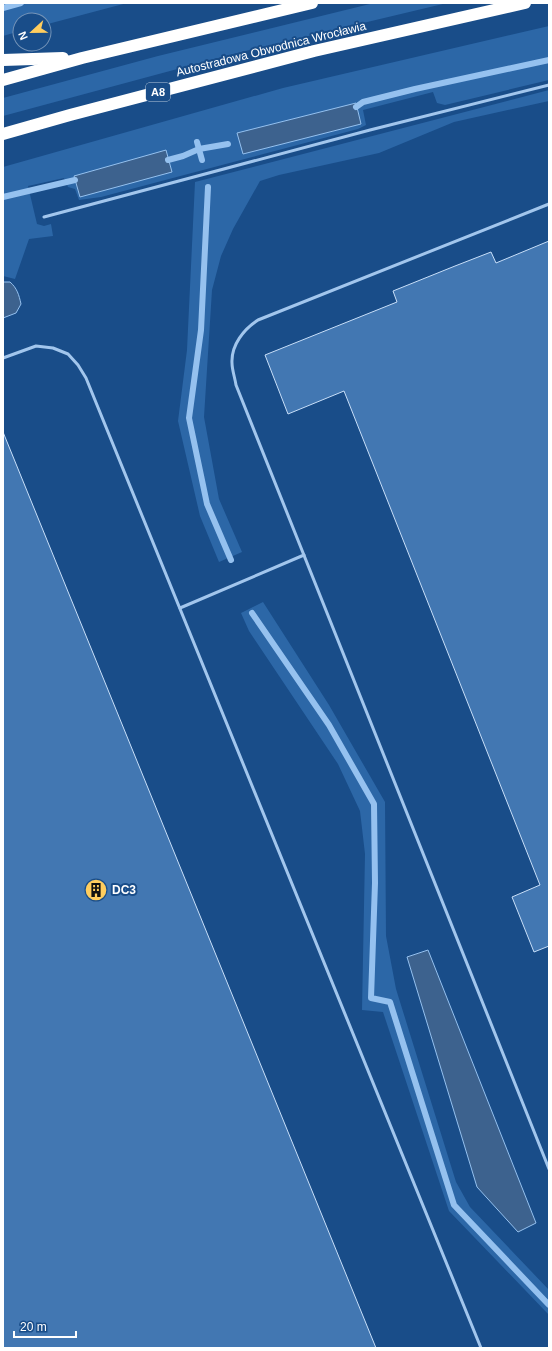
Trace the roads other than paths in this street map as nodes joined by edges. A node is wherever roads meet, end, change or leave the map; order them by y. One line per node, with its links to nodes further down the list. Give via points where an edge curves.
1 (312, 3): 3 (highway)
2 (525, 3): 7 (highway, Autostradowa Obwodnica Wrocławia / A8, via 306,53 70,114)
3 (82, 58): 4 (highway); 5 (highway)
4 (3, 60)
5 (3, 80)
6 (549, 85): 9 (lane)
7 (3, 134)
8 (549, 204): 11 (lane, via 269,316 252,324 240,337 234,348 232,362 236,385)
9 (44, 217)
10 (3, 358): 12 (lane, via 36,346 44,346 68,354 78,365 86,378)
11 (304, 555): 12 (lane); 13 (lane)
12 (180, 608): 14 (lane)
13 (549, 1170)
14 (481, 1348)

